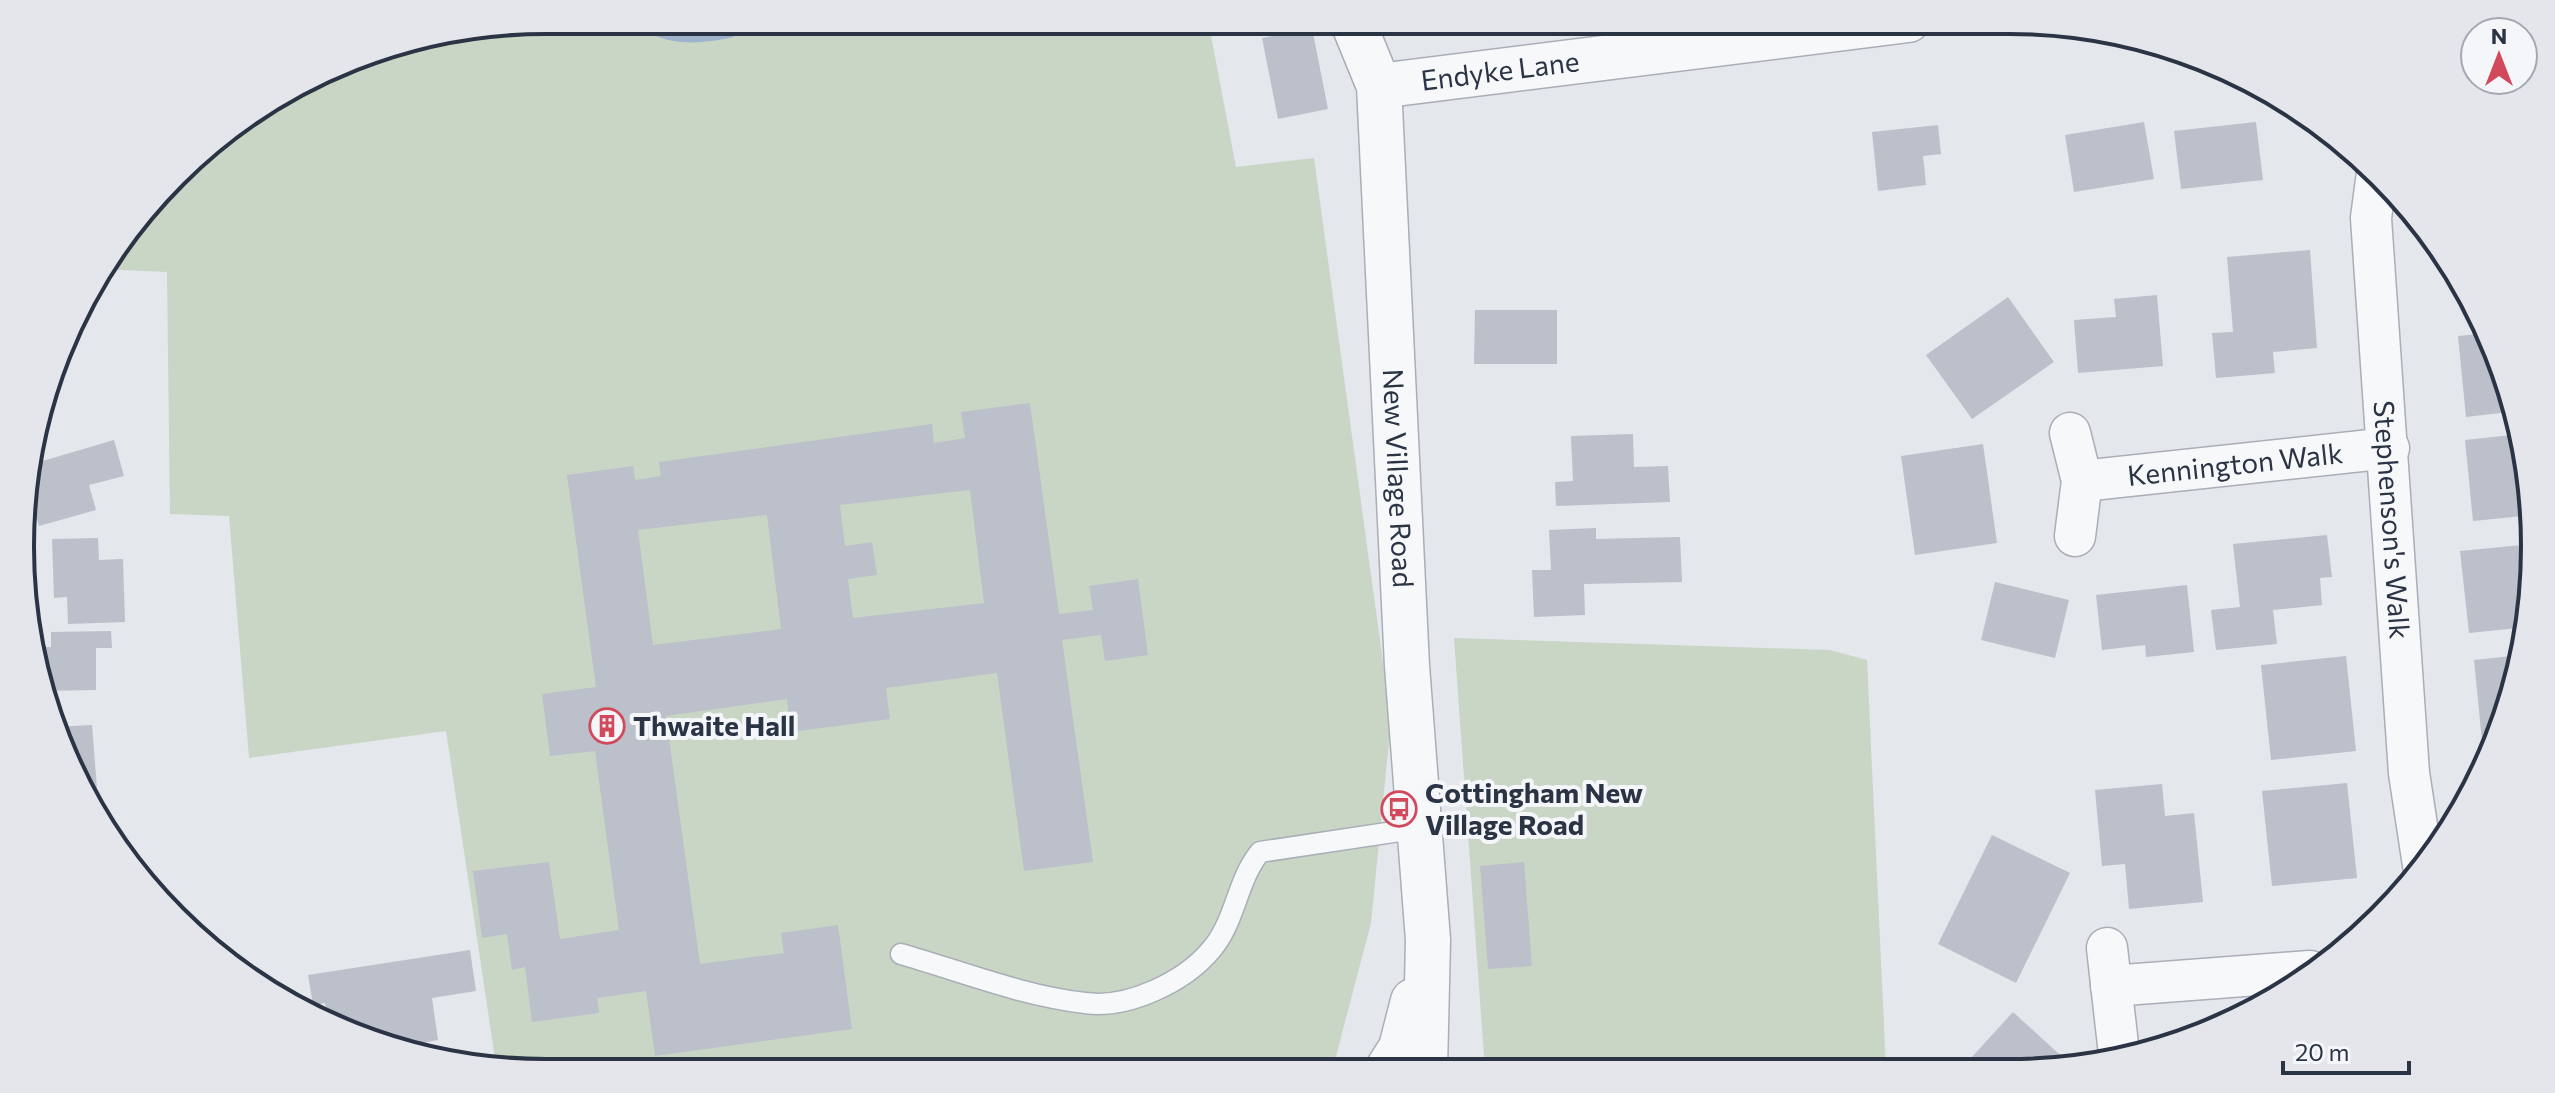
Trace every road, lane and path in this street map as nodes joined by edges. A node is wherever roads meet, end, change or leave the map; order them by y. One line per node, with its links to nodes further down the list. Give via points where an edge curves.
1 (1358, 34): 3 (street, New Village Road)
2 (1796, 34): 3 (street, Endyke Lane)
3 (1379, 86): 9 (street, New Village Road, via 1407,666)
4 (2375, 188): 6 (street, Stephenson's Walk, via 2371,218)
5 (2070, 433): 7 (street)
6 (2389, 448): 7 (street, Kennington Walk); 10 (street, Stephenson's Walk, via 2409,773)
7 (2082, 481): 8 (street)
8 (2075, 536)
9 (1420, 828): 11 (street, New Village Road); 12 (lane, via 1260,852 1213,949 1185,975 1145,996 1088,1004)
10 (2421, 850)
11 (1428, 940): 15 (street); 16 (street)
12 (901, 954)
13 (2296, 971): 14 (street, via 2109,967)
14 (2118, 1045)
15 (1394, 1059)
16 (1425, 1059)

